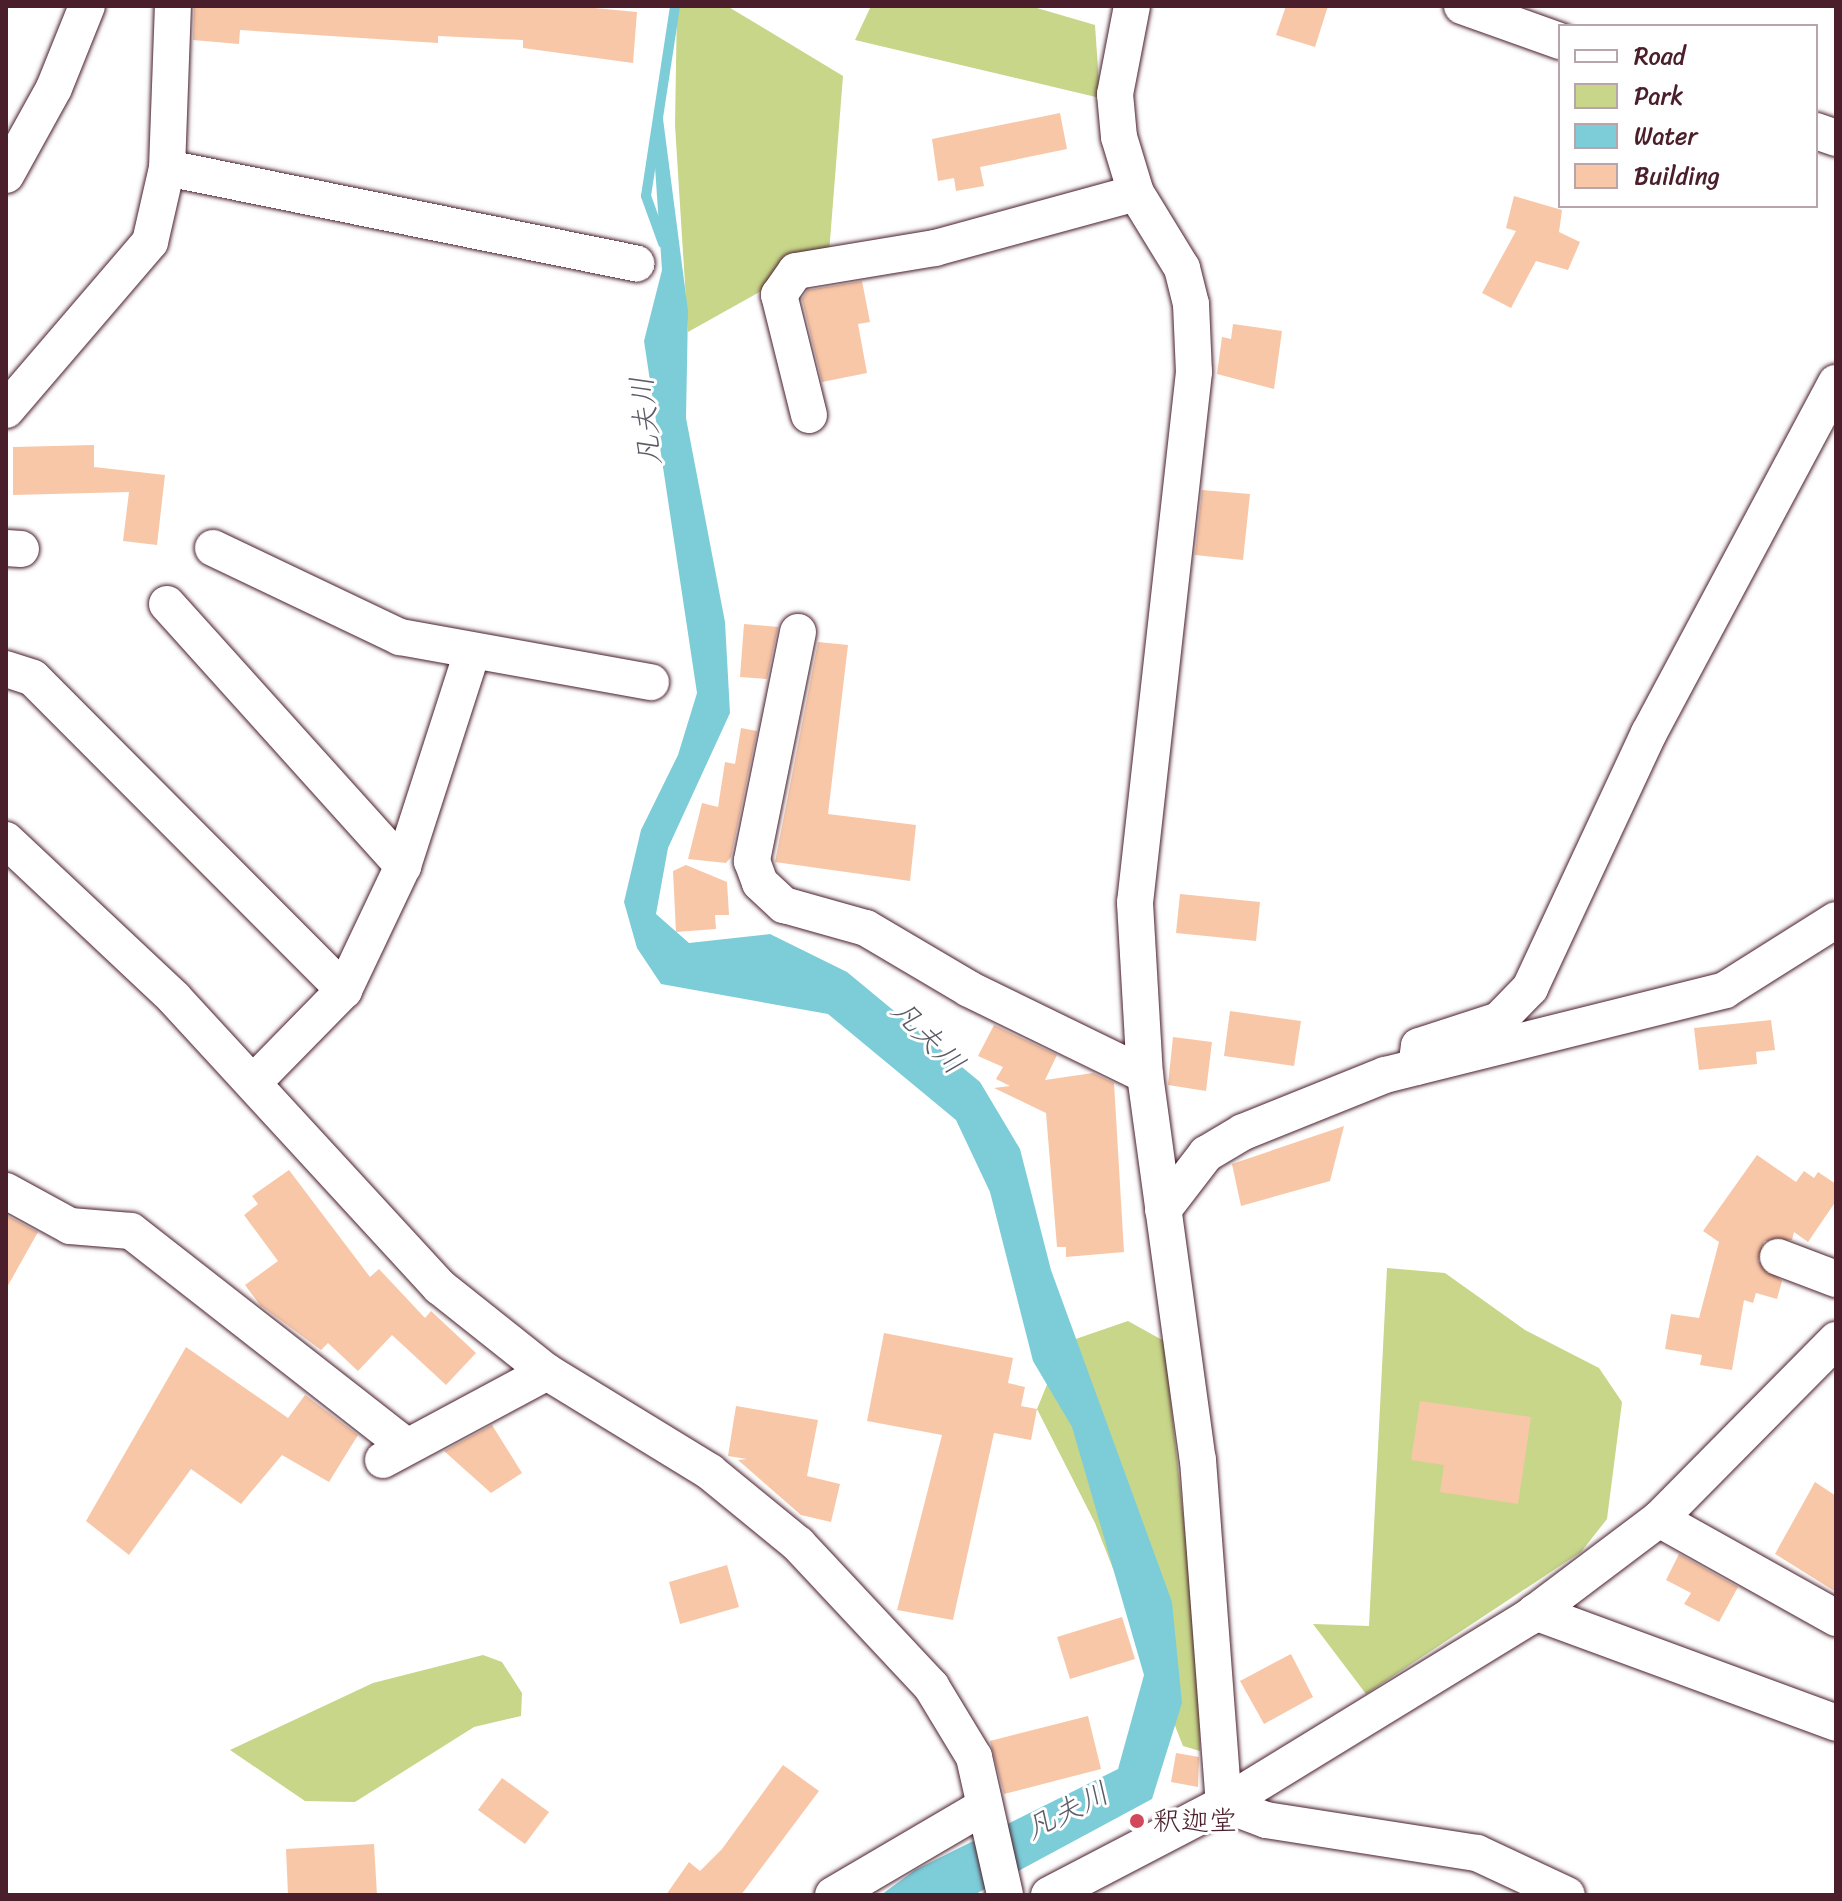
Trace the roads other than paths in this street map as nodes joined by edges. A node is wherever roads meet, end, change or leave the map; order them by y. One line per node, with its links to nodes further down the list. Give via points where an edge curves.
1 (87, 6): 7 (street)
2 (173, 6): 6 (street)
3 (1132, 6): 8 (street, via 1115,94)
4 (1462, 6): 5 (street)
5 (1558, 40)
6 (167, 168): 9 (street); 11 (street, via 150,242)
7 (6, 175)
8 (1136, 193): 12 (street, via 935,248 796,271 779,295); 24 (street, via 1182,268 1194,372 1135,903)
9 (636, 263)
10 (1836, 383): 23 (street, via 1649,733 1530,988 1499,1020 1419,1046)
11 (6, 410)
12 (809, 415)
13 (213, 548): 16 (street, via 400,637)
14 (167, 604): 20 (street)
15 (798, 632): 24 (street, via 752,861 760,883 784,905 866,928 969,989)
16 (472, 653): 18 (street); 20 (street)
17 (6, 669): 22 (street, via 33,678)
18 (651, 682)
19 (6, 840): 25 (street, via 174,998)
20 (403, 866): 22 (street)
21 (1836, 920): 23 (street, via 1725,990)
22 (344, 990): 25 (street)
23 (1416, 1067): 27 (street, via 1243,1132 1206,1154)
24 (1145, 1075): 27 (street)
25 (253, 1083): 31 (street, via 440,1287)
26 (6, 1191): 31 (street, via 70,1226 131,1231 394,1453)
27 (1163, 1210): 36 (street, via 1198,1460)
28 (1778, 1257): 29 (street)
29 (1836, 1279)
30 (1836, 1340): 32 (street)
31 (547, 1372): 37 (street, via 710,1472 798,1544 931,1686 974,1757)
32 (1659, 1519): 33 (street); 34 (street)
33 (1535, 1612): 35 (street); 36 (street)
34 (1836, 1618)
35 (1836, 1723)
36 (1224, 1804): 40 (street); 41 (street, via 1266,1820 1477,1853)
37 (983, 1807): 38 (street); 39 (street)
38 (833, 1895)
39 (1005, 1895)
40 (1049, 1895)
41 (1567, 1895)

